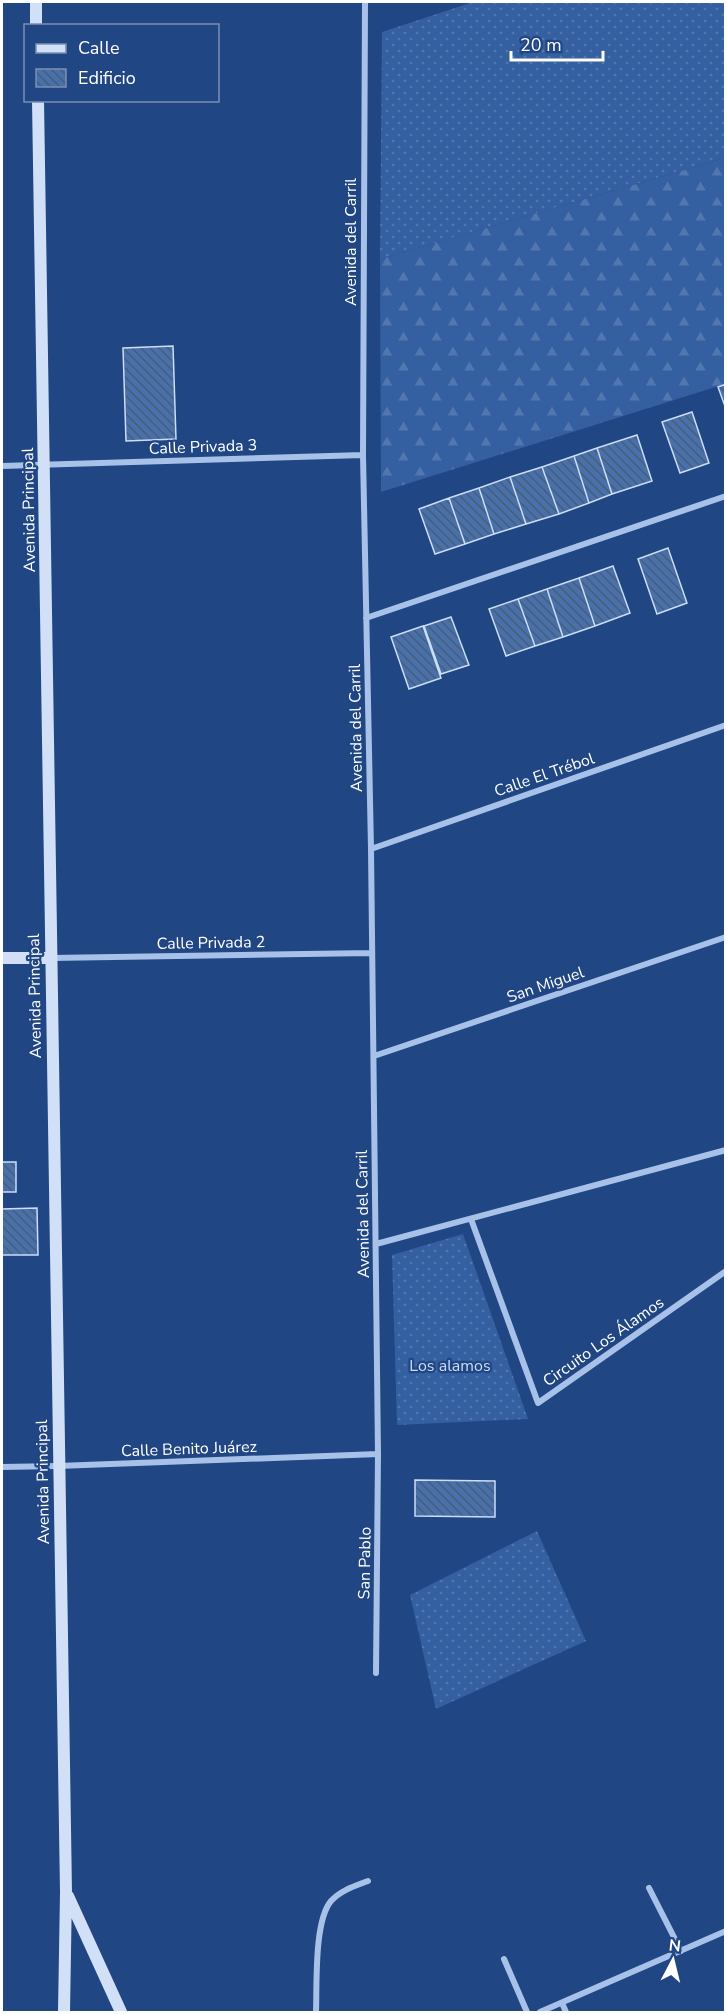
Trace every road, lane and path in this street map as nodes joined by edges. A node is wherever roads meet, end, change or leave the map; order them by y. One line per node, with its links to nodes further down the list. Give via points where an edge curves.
1 (36, 2): 3 (street)
2 (365, 2): 5 (street, Avenida del Carril)
3 (36, 24)
4 (38, 102): 6 (street, Avenida Principal)
5 (363, 455): 6 (street, Calle Privada 3); 9 (street, Avenida del Carril)
6 (44, 465): 7 (street, Calle Privada 3); 15 (street, Avenida Principal)
7 (2, 466)
8 (726, 496): 9 (street)
9 (366, 618): 11 (street, Avenida del Carril)
10 (726, 725): 11 (street, Calle El Trébol)
11 (371, 849): 13 (street, Avenida del Carril)
12 (726, 937): 16 (street, San Miguel)
13 (372, 953): 15 (street, Calle Privada 2); 16 (street, Avenida del Carril)
14 (2, 958): 15 (street)
15 (50, 958): 23 (street, Avenida Principal)
16 (374, 1056): 19 (street, Avenida del Carril)
17 (726, 1150): 18 (street)
18 (471, 1219): 19 (street); 20 (street, Circuito Los Álamos, via 538,1403)
19 (376, 1244): 21 (street, Avenida del Carril)
20 (726, 1271)
21 (378, 1454): 23 (street, Calle Benito Juárez); 24 (street, San Pablo)
22 (2, 1467): 23 (street, Calle Benito Juárez)
23 (58, 1467): 27 (street, Avenida Principal)
24 (376, 1673)
25 (368, 1881): 34 (street, via 345,1890 330,1902 320,1925)
26 (649, 1888): 29 (street)
27 (66, 1892): 32 (street, Avenida Principal); 33 (street)
28 (726, 1931): 29 (street)
29 (681, 1951): 31 (street)
30 (504, 1959): 35 (street)
31 (562, 2003): 36 (street); 37 (street)
32 (64, 2013)
33 (121, 2013)
34 (316, 2013)
35 (527, 2013)
36 (540, 2013)
37 (566, 2013)

